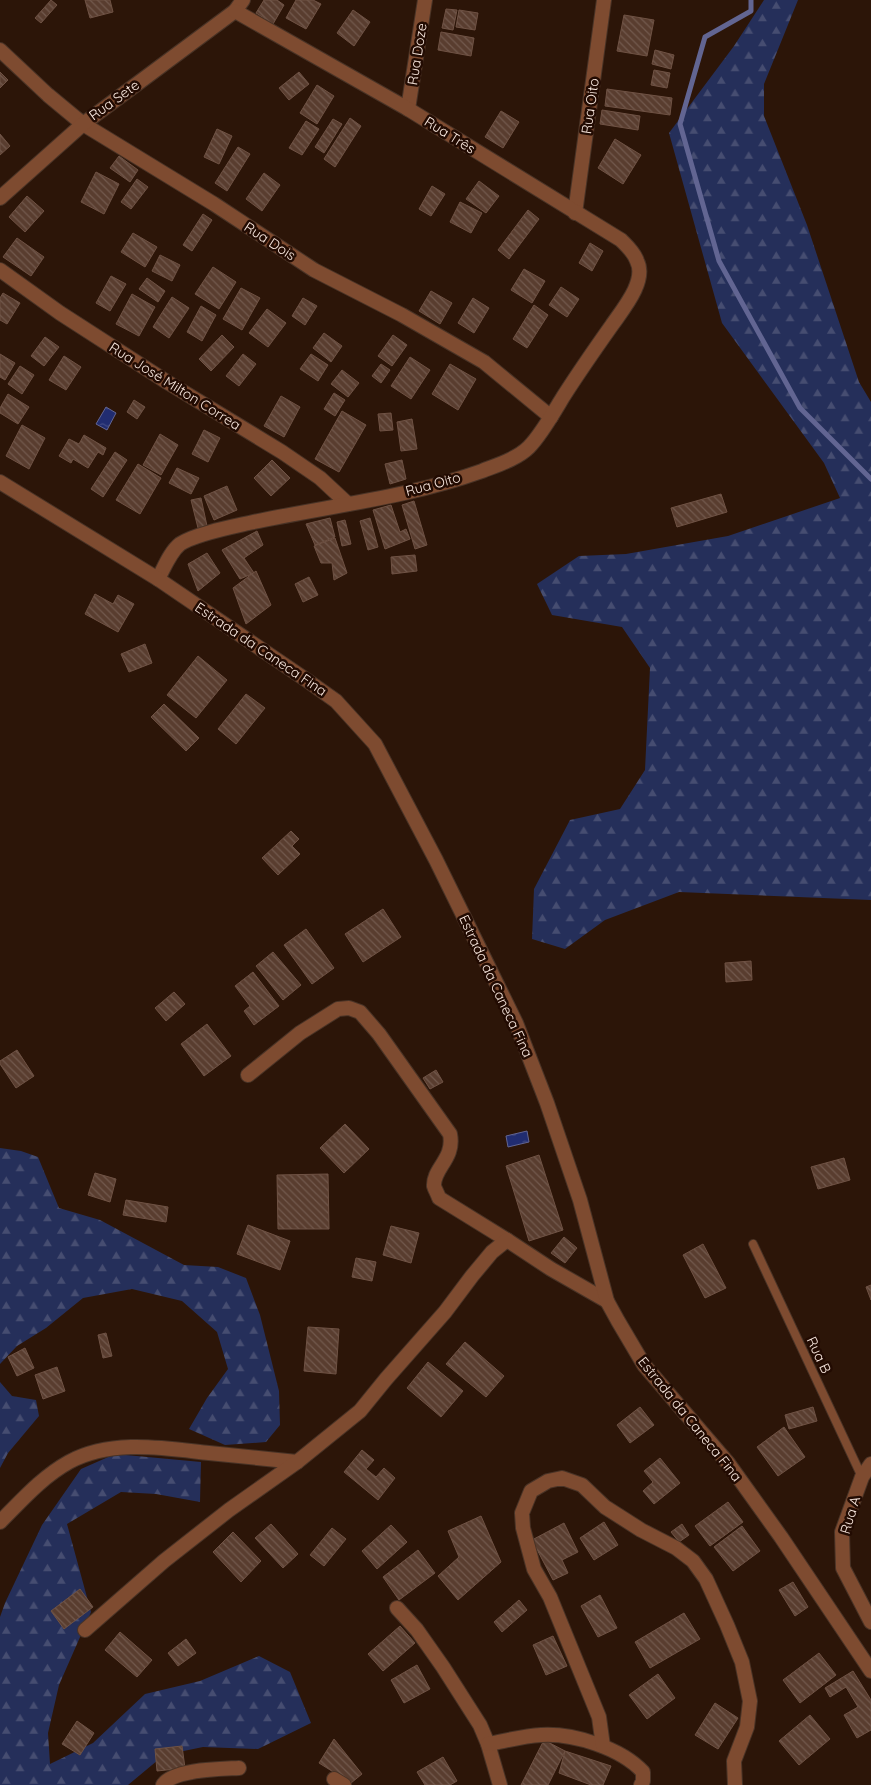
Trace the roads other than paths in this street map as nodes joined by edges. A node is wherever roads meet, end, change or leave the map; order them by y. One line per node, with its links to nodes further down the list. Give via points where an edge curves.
1 (425, 0): 5 (street, Rua Doze)
2 (604, 0): 8 (street, Rua Oito)
3 (239, 5): 5 (street, Rua Três); 6 (street, Rua Sete)
4 (0, 50): 6 (street, Rua Dois)
5 (408, 109): 8 (street, Rua Três)
6 (83, 124): 7 (street, Rua Sete); 11 (street, Rua Dois, via 314,270 484,362)
7 (0, 198)
8 (575, 213): 10 (street, Rua Três, via 621,240 632,251 638,262)
9 (0, 270): 13 (street, Rua José Milton Correa, via 60,313 282,452 320,478)
10 (639, 281): 11 (street, Rua Oito)
11 (551, 417): 13 (street, Rua Oito, via 529,447 507,461 456,479)
12 (0, 482): 14 (street, Estrada da Caneca Fina)
13 (348, 504): 14 (street, Rua Oito, via 276,517 192,539 172,553)
14 (158, 579): 18 (street, Estrada da Caneca Fina, via 336,701 375,744 516,1023 580,1200)
15 (248, 1075): 16 (street, via 300,1033 338,1009 360,1012 450,1134 450,1152 434,1187 439,1198)
16 (507, 1240): 18 (street); 19 (street, via 492,1252 360,1411)
17 (753, 1244): 21 (lane, Rua B)
18 (607, 1301): 26 (street, Estrada da Caneca Fina, via 644,1365 728,1463)
19 (296, 1462): 22 (street, via 122,1447 70,1462 44,1478); 25 (street, via 164,1561)
20 (871, 1464): 21 (street, Rua A)
21 (862, 1477): 24 (street, Rua A, via 842,1532 843,1568)
22 (0, 1522)
23 (397, 1608): 27 (street, via 443,1667 480,1725)
24 (871, 1622)
25 (85, 1630)
26 (871, 1671)
27 (488, 1744): 28 (street, via 542,1735 568,1736); 32 (street)
28 (604, 1746): 30 (street, via 594,1704 550,1597 534,1569 523,1528 522,1513 531,1491 548,1481 562,1478 582,1485 605,1506 676,1548 693,1561 706,1579 742,1662 750,1701 746,1727 734,1761); 33 (street, via 643,1772)
29 (239, 1768): 31 (street, via 179,1775)
30 (734, 1779)
31 (163, 1785)
32 (500, 1785)
33 (641, 1785)

